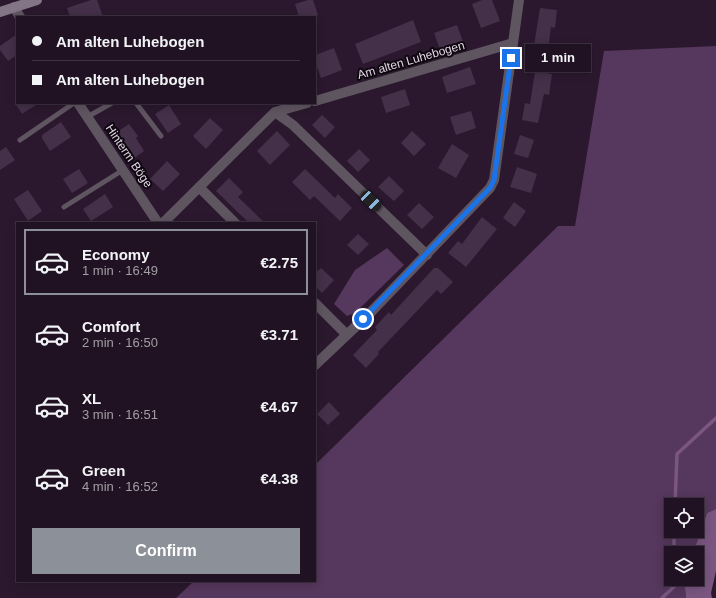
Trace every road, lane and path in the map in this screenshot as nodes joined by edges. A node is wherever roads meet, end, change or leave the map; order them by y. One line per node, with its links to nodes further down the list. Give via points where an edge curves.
1 (37, 0): 3 (main road)
2 (519, 0): 6 (street)
3 (14, 7): 4 (main road); 5 (street)
4 (0, 12)
5 (19, 16)
6 (513, 43): 7 (street, Am alten Luhebogen); 23 (street, via 494,180 490,188)
7 (316, 101)
8 (73, 104): 16 (lane)
9 (79, 104): 14 (street, Hinterm Böge)
10 (110, 104): 14 (lane)
11 (137, 104): 15 (lane)
12 (303, 104): 13 (street)
13 (275, 112): 18 (street); 23 (street, via 293,125)
14 (87, 117): 17 (street, Hinterm Böge)
15 (161, 136)
16 (20, 140)
17 (122, 170): 19 (lane); 20 (street, Hinterm Böge)
18 (199, 187): 21 (street); 22 (street)
19 (64, 207)
20 (157, 222)
21 (164, 222)
22 (233, 222)
23 (427, 255): 25 (street)
24 (316, 304): 25 (street)
25 (346, 334): 26 (street)
26 (316, 363)

